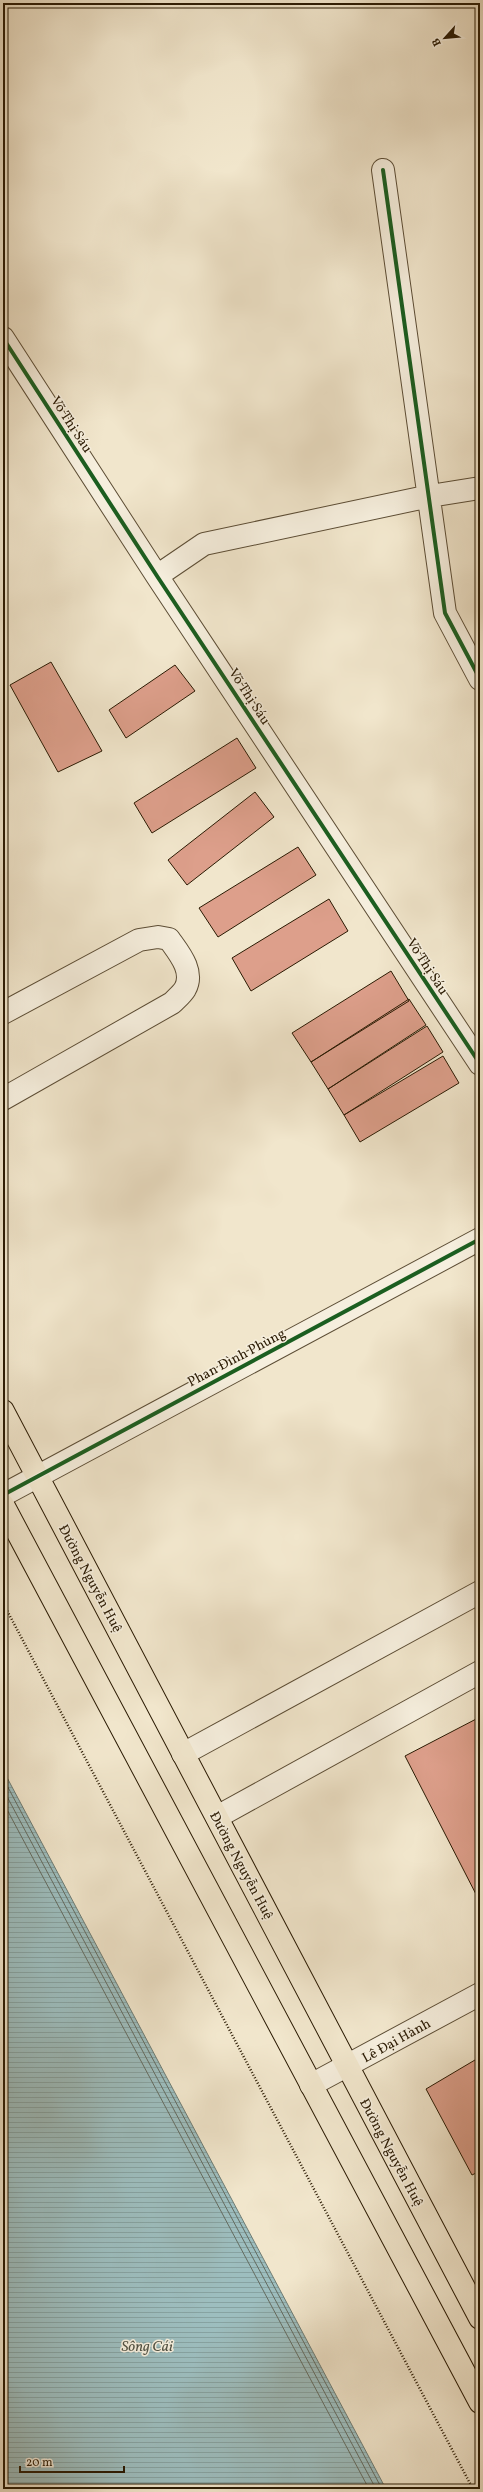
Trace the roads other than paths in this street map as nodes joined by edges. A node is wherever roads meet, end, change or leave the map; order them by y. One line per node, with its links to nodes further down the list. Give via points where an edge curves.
1 (383, 170): 4 (street)
2 (3, 338): 5 (street, Võ Thị Sáu)
3 (480, 488): 4 (street)
4 (430, 496): 5 (street, via 204,544); 6 (street, via 445,613)
5 (157, 576): 8 (street, Võ Thị Sáu)
6 (480, 679)
7 (3, 1013): 9 (street, via 139,940 158,937 169,939 182,956 188,973 186,988 172,1003)
8 (480, 1064)
9 (3, 1099)
10 (480, 1240): 12 (street, Phan Đình Phùng)
11 (3, 1411): 12 (main road, Đường Nguyễn Huệ)
12 (37, 1476): 13 (street, Phan Đình Phùng); 17 (main road, Đường Nguyễn Huệ)
13 (3, 1495)
14 (3, 1505): 21 (main road)
15 (480, 1592): 17 (street)
16 (480, 1672): 18 (street)
17 (183, 1754): 18 (main road, Đường Nguyễn Huệ)
18 (217, 1817): 20 (main road, Đường Nguyễn Huệ)
19 (480, 1994): 20 (street, Lê Đại Hành)
20 (347, 2066): 21 (street, Lê Đại Hành); 22 (main road, Đường Nguyễn Huệ)
21 (312, 2085): 23 (main road)
22 (480, 2318)
23 (480, 2402)

